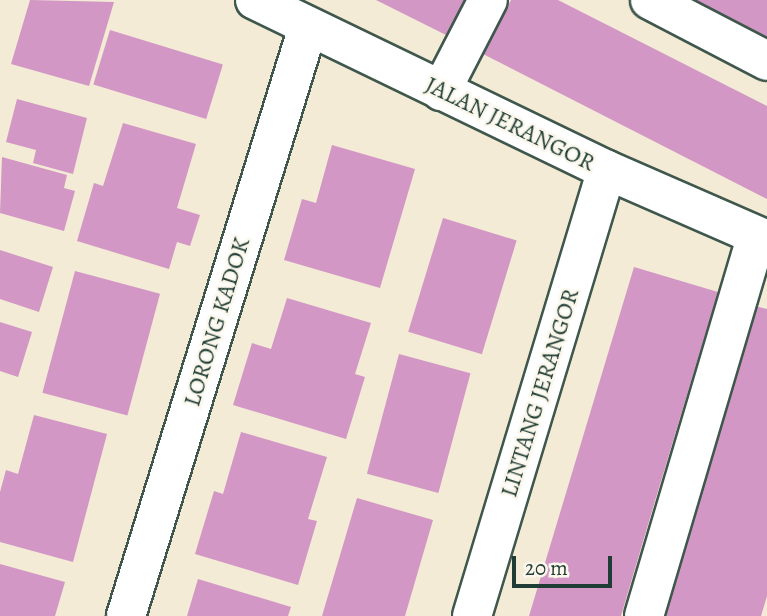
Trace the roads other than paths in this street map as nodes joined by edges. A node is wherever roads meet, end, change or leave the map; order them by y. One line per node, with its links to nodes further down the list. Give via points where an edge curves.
1 (256, 0): 4 (street, JALAN JERANGOR)
2 (488, 0): 6 (street)
3 (650, 0): 5 (street)
4 (308, 27): 6 (street, JALAN JERANGOR); 9 (street, LORONG KADOK)
5 (767, 61)
6 (441, 91): 7 (street, JALAN JERANGOR)
7 (607, 170): 8 (street, JALAN JERANGOR); 10 (street, LINTANG JERANGOR)
8 (762, 238): 11 (street)
9 (126, 616)
10 (472, 616)
11 (644, 616)

